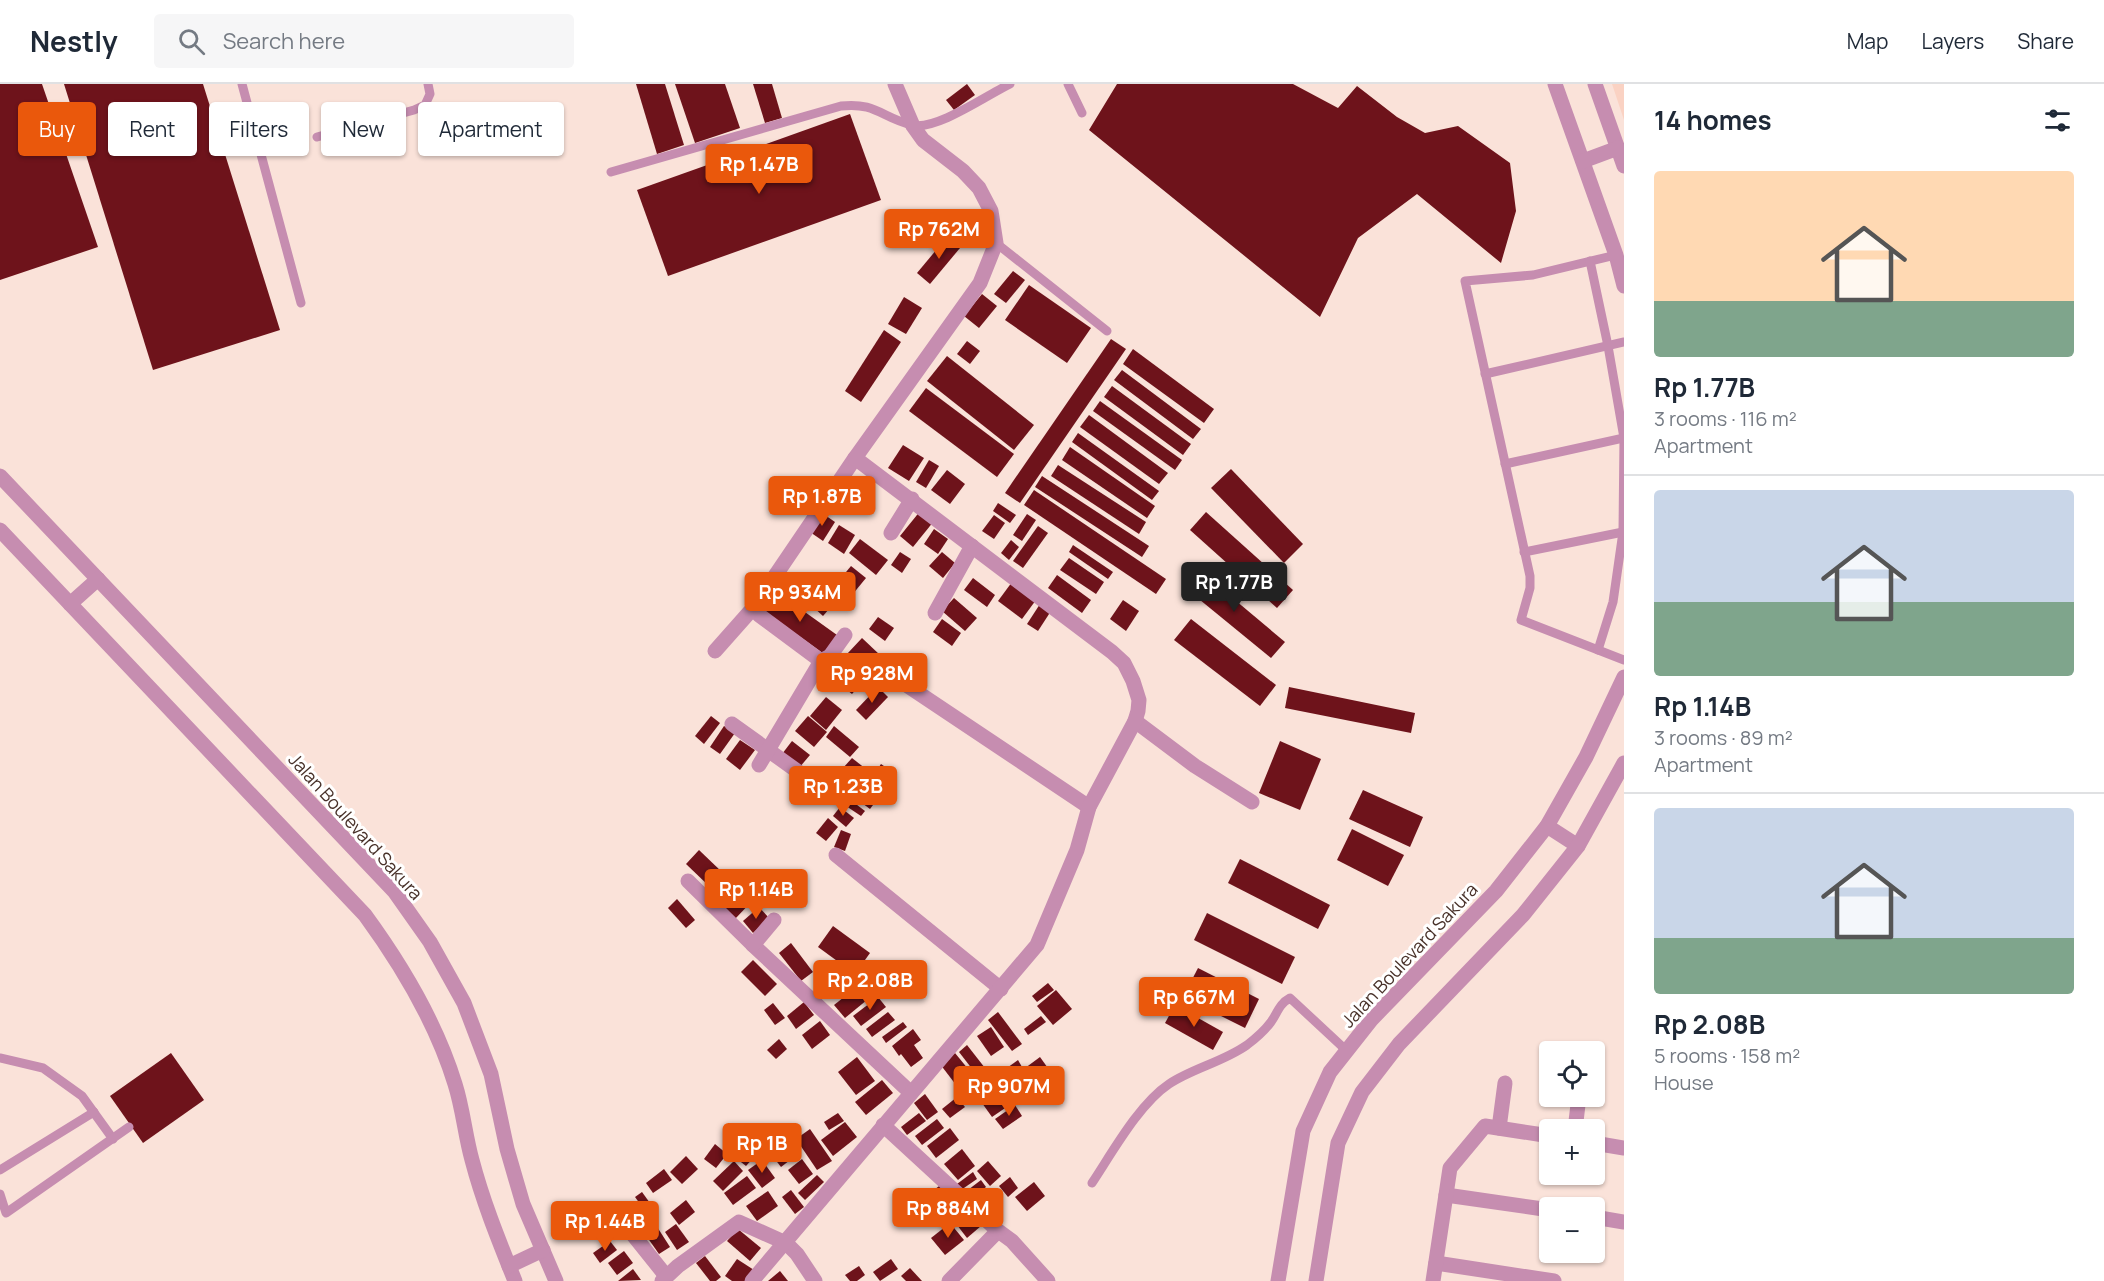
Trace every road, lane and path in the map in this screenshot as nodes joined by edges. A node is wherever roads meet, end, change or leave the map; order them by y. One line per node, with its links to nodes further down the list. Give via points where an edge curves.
1 (242, 84): 19 (lane)
2 (428, 84): 10 (lane, via 430,94 424,105 414,110)
3 (895, 84): 9 (street)
4 (1010, 84): 9 (lane, via 934,123)
5 (1068, 84): 8 (lane)
6 (1555, 84): 12 (street)
7 (1595, 84): 11 (street)
8 (1082, 113)
9 (913, 126): 14 (lane, via 867,106 841,106); 15 (street, via 923,140 979,188 991,211)
10 (317, 137)
11 (1618, 148): 12 (street); 13 (street)
12 (1583, 161): 16 (street)
13 (1624, 166)
14 (610, 172)
15 (996, 243): 20 (lane); 25 (street, via 980,283)
16 (1616, 255): 17 (lane); 18 (street)
17 (1590, 261): 22 (lane); 23 (lane, via 1533,275 1465,280)
18 (1624, 286)
19 (301, 303)
20 (1107, 331)
21 (1624, 342): 22 (lane)
22 (1608, 346): 23 (lane); 24 (lane)
23 (1485, 374): 26 (lane)
24 (1624, 438): 26 (lane); 30 (lane)
25 (855, 458): 28 (street); 36 (street)
26 (1505, 464): 33 (lane)
27 (0, 476): 34 (street, Jalan Boulevard Sakura)
28 (912, 499): 31 (street); 32 (street)
29 (0, 530): 35 (street)
30 (1623, 532): 33 (lane); 39 (lane, via 1613,602)
31 (891, 533)
32 (972, 546): 37 (street); 45 (street, via 1124,663 1140,700)
33 (1524, 552): 39 (lane, via 1530,588 1521,620)
34 (98, 579): 35 (street); 83 (street, Jalan Boulevard Sakura, via 394,891 430,942 464,1003 491,1074 523,1204)
35 (70, 604): 85 (street, via 365,915 399,962 430,1018 456,1084 488,1216)
36 (754, 607): 40 (street); 42 (street, via 759,615)
37 (935, 613)
38 (846, 635): 42 (street, via 830,656)
39 (1598, 650): 41 (lane)
40 (715, 651)
41 (1624, 660)
42 (821, 661): 47 (street)
43 (884, 670): 52 (street)
44 (1624, 677): 53 (street, Jalan Boulevard Sakura)
45 (1135, 721): 51 (street); 52 (street)
46 (732, 724): 47 (street)
47 (769, 750): 49 (street); 50 (street, via 811,781)
48 (1624, 763): 54 (street)
49 (759, 765)
50 (819, 792)
51 (1252, 802)
52 (1089, 807): 59 (street, via 1077,850 1037,945)
53 (1547, 826): 54 (street); 60 (street, Jalan Boulevard Sakura, via 1496,891 1371,1020)
54 (1578, 846): 93 (street, via 1524,915 1399,1044 1362,1092 1338,1143)
55 (836, 855): 59 (street)
56 (688, 881): 58 (street)
57 (774, 920): 58 (street)
58 (753, 945): 63 (street)
59 (1001, 989): 63 (street)
60 (1347, 1051): 73 (lane, via 1290,998 1281,1003 1270,1024 1247,1045 1167,1085 1152,1099); 92 (street, Jalan Boulevard Sakura, via 1330,1072 1303,1131)
61 (0, 1058): 64 (lane, via 44,1068 82,1096)
62 (1505, 1083): 67 (street)
63 (911, 1093): 65 (street)
64 (94, 1112): 69 (lane); 72 (lane)
65 (883, 1125): 80 (street); 82 (street)
66 (129, 1127): 69 (lane)
67 (1492, 1127): 68 (street); 75 (street, via 1450,1168)
68 (1539, 1134)
69 (113, 1139): 77 (lane)
70 (1605, 1145): 71 (street)
71 (1624, 1148)
72 (0, 1170)
73 (1092, 1183)
74 (0, 1194): 77 (lane)
75 (1446, 1195): 76 (street); 84 (street)
76 (1539, 1208)
77 (3, 1215)
78 (1605, 1219): 79 (street)
79 (1624, 1222)
80 (997, 1230): 90 (street); 91 (street)
81 (630, 1231): 86 (street)
82 (786, 1243): 86 (street, via 739,1222); 88 (street); 89 (street)
83 (543, 1250): 85 (street); 87 (street, Jalan Boulevard Sakura)
84 (1436, 1263): 94 (street); 95 (street)
85 (512, 1274)
86 (664, 1279)
87 (556, 1281)
88 (752, 1281)
89 (815, 1281)
90 (949, 1281)
91 (1048, 1281)
92 (1278, 1281)
93 (1316, 1281)
94 (1433, 1281)
95 (1554, 1281)

